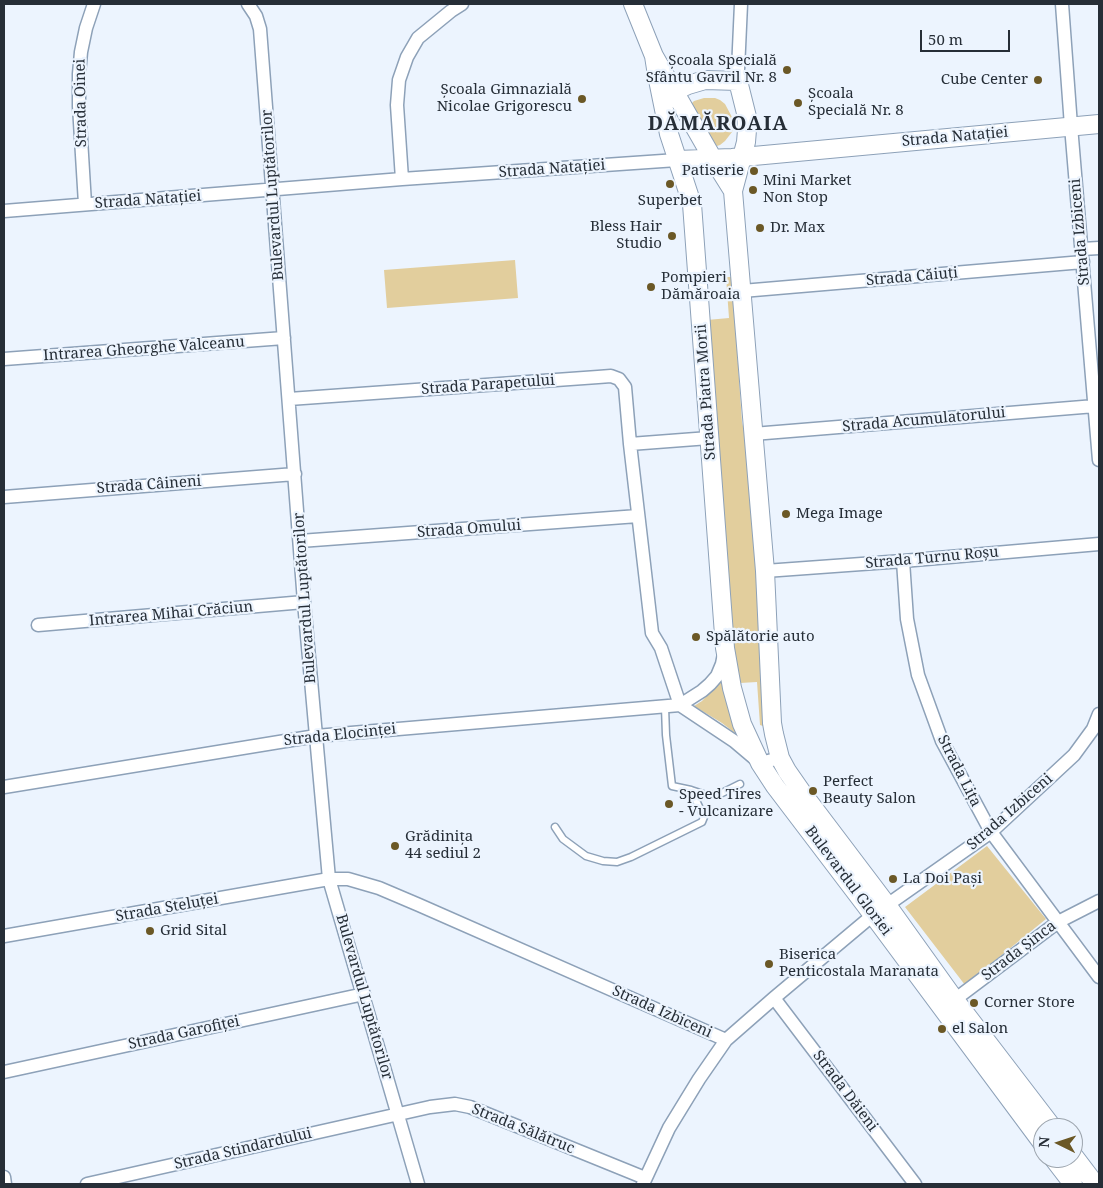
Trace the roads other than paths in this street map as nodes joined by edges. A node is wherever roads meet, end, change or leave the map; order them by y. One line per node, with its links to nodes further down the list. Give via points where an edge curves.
1 (94, 4): 17 (street, Strada Oinei, via 86,28 79,74)
2 (248, 4): 15 (street, Bulevardul Luptătorilor, via 260,30)
3 (462, 4): 14 (street, via 418,38 399,80 397,105)
4 (633, 4): 8 (street, Strada Piatra Morii)
5 (741, 4): 7 (street)
6 (1062, 4): 10 (street, Strada Izbiceni)
7 (738, 80): 8 (street, via 705,80); 11 (street, Strada Piatra Morii, via 747,116)
8 (668, 95): 12 (street, Strada Piatra Morii); 13 (street, Strada Piatra Morii, via 669,134)
9 (1099, 124): 10 (street, Strada Natației)
10 (1071, 126): 11 (street, Strada Natației); 20 (street, Strada Izbiceni)
11 (742, 156): 12 (street, Strada Natației); 16 (street, Strada Piatra Morii)
12 (713, 159): 13 (street, Strada Natației); 16 (street, Strada Piatra Morii)
13 (677, 160): 14 (street, Strada Natației); 27 (street, Strada Piatra Morii, via 692,204)
14 (402, 179): 15 (street, Strada Natației)
15 (273, 190): 17 (street, Strada Natației); 22 (street, Bulevardul Luptătorilor)
16 (733, 190): 21 (street, Strada Piatra Morii)
17 (85, 204): 18 (street, Strada Natației)
18 (4, 211)
19 (1099, 248): 20 (street, Strada Căiuți)
20 (1083, 256): 21 (street, Strada Căiuți); 25 (street, Strada Izbiceni)
21 (742, 291): 26 (street, Strada Piatra Morii)
22 (284, 338): 23 (street, Intrarea Gheorghe Valceanu); 24 (street, Bulevardul Luptătorilor)
23 (4, 359)
24 (289, 400): 28 (street, Strada Parapetului, via 611,376 619,379 625,387); 30 (street, Bulevardul Luptătorilor)
25 (1095, 406): 26 (street, Strada Acumulatorului); 29 (street, Strada Izbiceni)
26 (753, 434): 36 (street, Strada Piatra Morii)
27 (710, 438): 28 (street); 39 (street, Strada Piatra Morii)
28 (630, 444): 32 (street, Strada Parapetului)
29 (1099, 460)
30 (295, 474): 31 (street, Strada Câineni); 33 (street, Bulevardul Luptătorilor)
31 (4, 497)
32 (638, 516): 33 (street, Strada Omului); 40 (street, Strada Parapetului, via 652,633 661,648)
33 (300, 541): 37 (street, Bulevardul Luptătorilor)
34 (1099, 544): 35 (street, Strada Turnu Roșu)
35 (902, 561): 36 (street, Strada Turnu Roșu); 51 (street, Strada Lița, via 907,619 918,675 942,741)
36 (765, 571): 45 (street, Strada Piatra Morii, via 772,723)
37 (304, 602): 38 (street, Intrarea Mihai Crăciun); 44 (street, Bulevardul Luptătorilor)
38 (38, 625)
39 (725, 648): 40 (street, via 717,676); 46 (street, Strada Piatra Morii, via 737,709)
40 (680, 706): 41 (street, Strada Elocinței); 46 (street, via 734,741)
41 (665, 707): 44 (street, Strada Elocinței); 49 (lane, via 672,786)
42 (1099, 714): 43 (street, Strada Izbiceni)
43 (1096, 729): 51 (street, Strada Izbiceni, via 1074,755)
44 (316, 736): 48 (street, Strada Elocinței); 52 (street, Bulevardul Luptătorilor)
45 (780, 758): 46 (street); 54 (street, Bulevardul Gloriei)
46 (760, 763): 54 (street, Bulevardul Gloriei, via 775,786)
47 (740, 784): 49 (lane, via 720,794 706,795)
48 (4, 787)
49 (691, 790): 50 (lane, via 704,817 702,822 617,862 586,856 563,839)
50 (555, 828)
51 (991, 832): 54 (street, Strada Izbiceni); 55 (street, Strada Lița)
52 (329, 879): 56 (street, Strada Steluței); 58 (street, Bulevardul Luptătorilor); 61 (street, Strada Izbiceni, via 348,880 387,892)
53 (1099, 901): 55 (street, Strada Șinca)
54 (880, 910): 59 (street, Strada Izbiceni); 60 (street, Bulevardul Gloriei)
55 (1058, 922): 57 (street, Strada Lița); 60 (street, Strada Șinca)
56 (4, 936)
57 (1099, 977)
58 (364, 994): 62 (street, Strada Garofiței); 63 (street, Bulevardul Luptătorilor)
59 (774, 998): 61 (street, Strada Izbiceni); 73 (street, Strada Dăieni)
60 (949, 1004): 64 (street, Bulevardul Gloriei); 65 (street, Bulevardul Gloriei)
61 (726, 1040): 69 (street, via 669,1128)
62 (4, 1072)
63 (398, 1114): 69 (street, Strada Sălătruc, via 441,1105 470,1107); 71 (street, Strada Stindardului); 72 (street, Bulevardul Luptătorilor)
64 (1044, 1118)
65 (1033, 1129)
66 (1061, 1168): 74 (street)
67 (1083, 1168): 75 (street)
68 (4, 1177): 70 (street)
69 (644, 1181)
70 (5, 1184)
71 (87, 1184)
72 (418, 1184)
73 (915, 1184)
74 (1073, 1184)
75 (1095, 1184)

